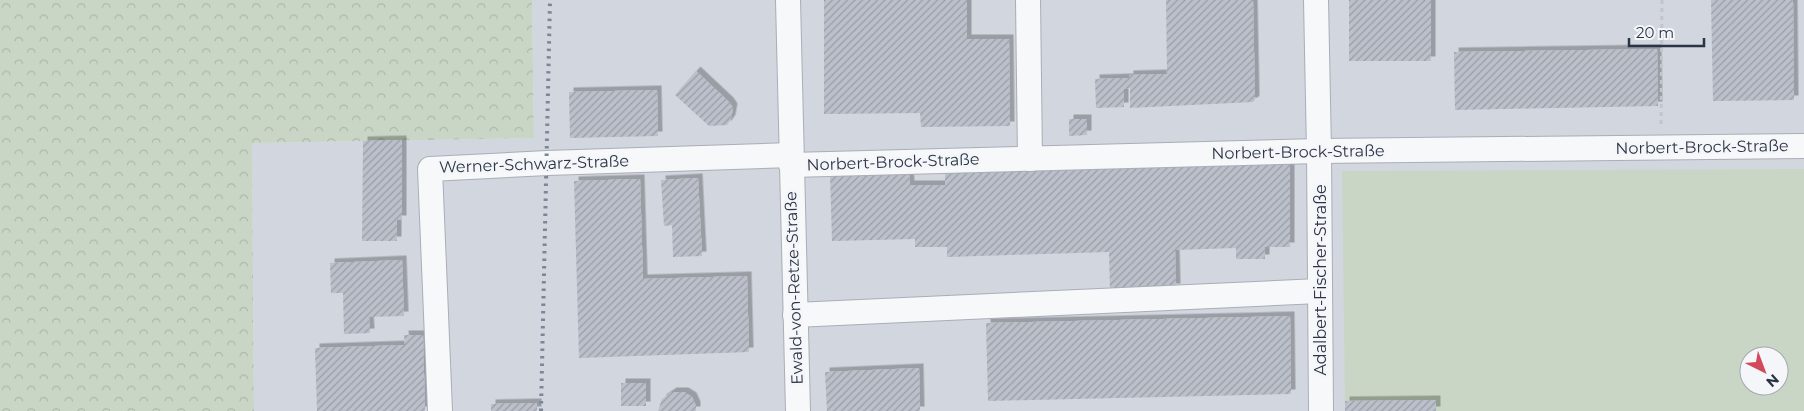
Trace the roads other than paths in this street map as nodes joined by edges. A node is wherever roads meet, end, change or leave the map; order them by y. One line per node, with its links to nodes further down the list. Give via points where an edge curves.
1 (788, 0): 7 (lane, Ewald-von-Retze-Straße)
2 (1028, 0): 6 (lane)
3 (1316, 0): 5 (lane, Adalbert-Fischer-Straße)
4 (1804, 146): 5 (lane, Norbert-Brock-Straße)
5 (1319, 151): 6 (lane, Norbert-Brock-Straße); 8 (lane, Adalbert-Fischer-Straße)
6 (1030, 159): 7 (lane, Norbert-Brock-Straße)
7 (791, 160): 9 (lane, Ewald-von-Retze-Straße); 10 (lane, Werner-Schwarz-Straße, via 547,162 430,168)
8 (1319, 292): 9 (lane); 12 (lane, Adalbert-Fischer-Straße)
9 (795, 315): 11 (lane, Ewald-von-Retze-Straße)
10 (440, 411)
11 (798, 411)
12 (1320, 411)

